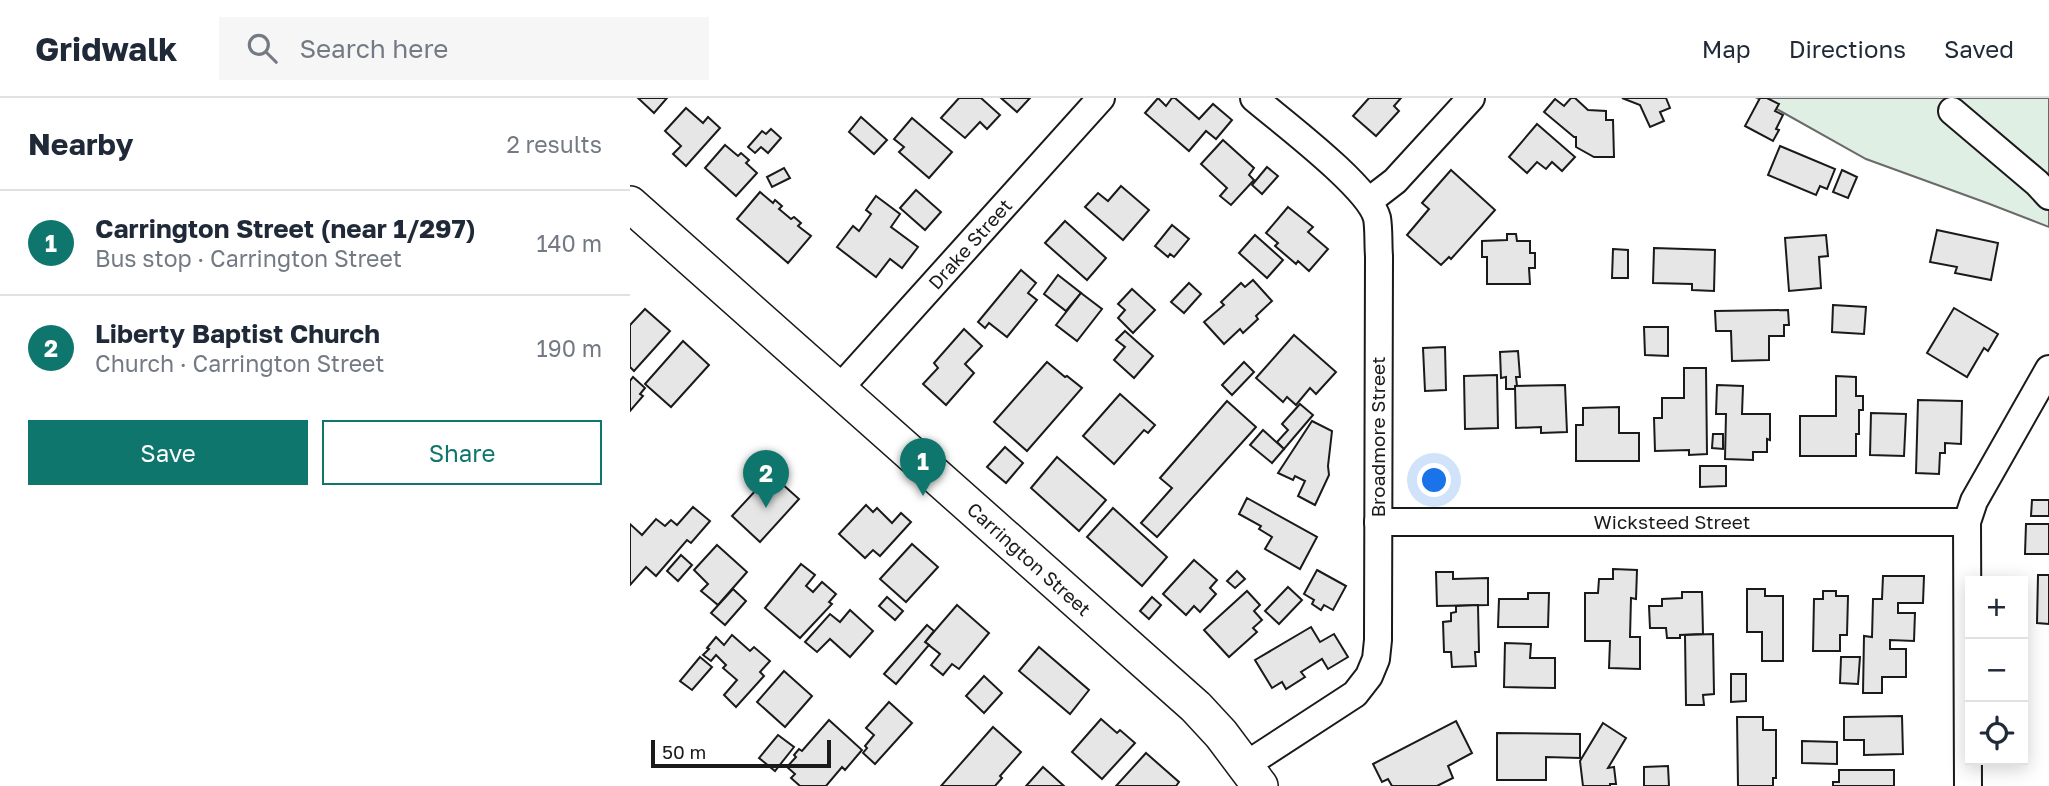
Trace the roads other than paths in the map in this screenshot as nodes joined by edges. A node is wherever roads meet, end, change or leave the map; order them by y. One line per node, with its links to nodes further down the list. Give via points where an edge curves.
1 (1101, 98): 9 (street, Drake Street)
2 (1254, 98): 6 (street, Broadmore Street)
3 (1471, 98): 6 (street, via 1395,181)
4 (1952, 111): 5 (street)
5 (2049, 196)
6 (1369, 201): 10 (street, Broadmore Street, via 1377,217 1379,256)
7 (630, 204): 9 (main road, Carrington Street)
8 (2049, 369): 11 (street)
9 (838, 390): 12 (main road, Carrington Street, via 1196,707)
10 (1378, 522): 11 (street, Wicksteed Street); 12 (street, Broadmore Street, via 1378,640 1369,676 1355,694)
11 (1966, 522): 13 (street)
12 (1253, 776)
13 (1968, 786)

